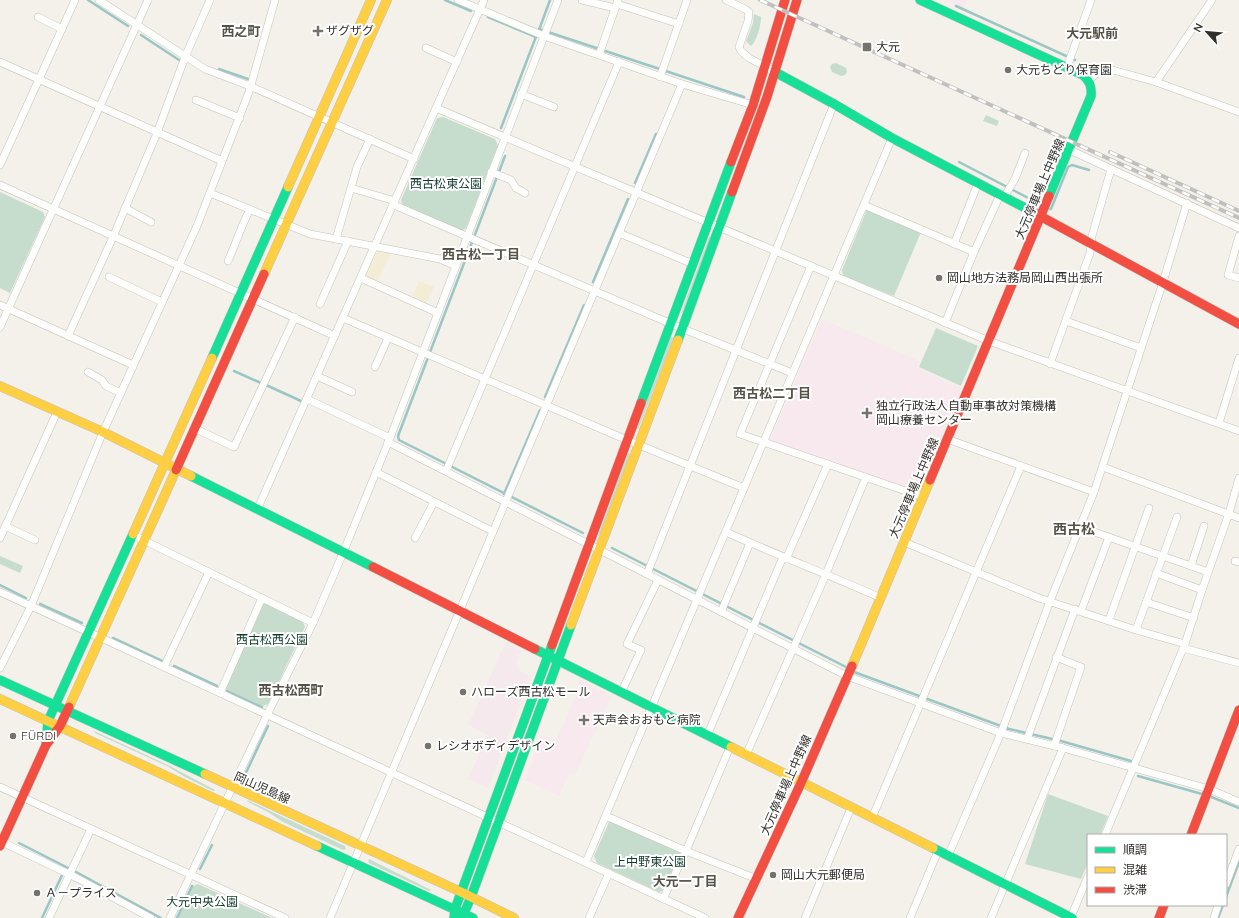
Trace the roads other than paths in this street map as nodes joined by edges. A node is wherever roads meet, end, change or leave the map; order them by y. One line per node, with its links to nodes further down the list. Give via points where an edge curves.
1 (75, 0): 24 (street)
2 (99, 0): 22 (street)
3 (148, 0): 22 (street)
4 (210, 0): 28 (street)
5 (275, 0): 40 (street)
6 (371, 0): 49 (street)
7 (387, 0): 51 (street)
8 (458, 0): 20 (street)
9 (484, 0): 20 (street)
10 (558, 0): 25 (street)
11 (582, 0): 19 (street)
12 (687, 0): 23 (street)
13 (726, 0): 33 (street, via 749,12 741,51)
14 (785, 0): 33 (street)
15 (797, 0): 35 (street)
16 (920, 0): 29 (street)
17 (1091, 0): 29 (street)
18 (1212, 0): 38 (street)
19 (617, 4): 23 (street); 27 (street)
20 (480, 9): 25 (street); 31 (street)
21 (38, 17): 24 (street)
22 (137, 24): 28 (street); 45 (street)
23 (679, 24): 34 (street)
24 (62, 29): 36 (street)
25 (542, 33): 27 (street); 41 (street)
26 (426, 48): 31 (street)
27 (600, 51): 32 (street)
28 (185, 57): 40 (street, via 205,69); 52 (street)
29 (1069, 61): 37 (street)
30 (0, 62): 36 (street)
31 (457, 62): 47 (street)
32 (619, 62): 34 (street); 61 (street)
33 (765, 67): 35 (street); 44 (street)
34 (662, 72): 39 (street)
35 (775, 72): 43 (street); 82 (street)
36 (39, 79): 45 (street); 60 (street)
37 (1089, 80): 38 (street, via 1100,70 1109,69); 56 (street, 大元停車場上中野線, via 1092,96)
38 (1156, 82): 48 (street)
39 (682, 84): 44 (street); 70 (street)
40 (250, 86): 49 (street); 50 (street)
41 (521, 94): 46 (street); 53 (street)
42 (196, 100): 50 (street)
43 (834, 104): 54 (street); 93 (street)
44 (753, 105): 80 (street)
45 (99, 107): 52 (street); 75 (street)
46 (554, 107)
47 (436, 108): 53 (street); 58 (street)
48 (1238, 110)
49 (319, 116): 51 (street); 78 (street)
50 (240, 118): 59 (street)
51 (332, 122): 55 (street); 81 (street)
52 (157, 133): 59 (street); 74 (street)
53 (505, 137): 61 (street); 63 (street)
54 (892, 138): 64 (street); 73 (street)
55 (370, 139): 58 (street); 66 (street)
56 (1070, 150): 62 (street); 77 (street, 大元停車場上中野線)
57 (1025, 153): 67 (street)
58 (414, 159): 71 (street)
59 (222, 161): 68 (street)
60 (0, 165)
61 (575, 167): 70 (street); 96 (street)
62 (1111, 170): 72 (street); 91 (street)
63 (496, 174): 69 (street, via 511,180 516,188); 87 (street)
64 (978, 183): 67 (street); 90 (street)
65 (0, 185): 75 (street)
66 (350, 188): 71 (street); 88 (street)
67 (1006, 192): 77 (street); 94 (street)
68 (210, 193): 76 (street); 98 (street)
69 (525, 193)
70 (636, 193): 80 (street); 84 (street)
71 (395, 203): 87 (street); 92 (street)
72 (1187, 203): 83 (street); 105 (street)
73 (864, 205): 90 (street); 101 (street)
74 (125, 208): 79 (street); 86 (street)
75 (53, 209): 86 (street); 112 (street)
76 (250, 209): 78 (street); 95 (street)
77 (1041, 216): 91 (street); 125 (street, 大元停車場上中野線)
78 (274, 219): 81 (street); 107 (street)
79 (152, 222)
80 (708, 223): 82 (street); 97 (street)
81 (286, 224): 88 (street, via 310,234); 108 (street)
82 (718, 228): 93 (street); 121 (street)
83 (1239, 228)
84 (619, 233): 97 (street); 106 (street)
85 (1239, 236): 104 (street, via 1228,275)
86 (113, 237): 98 (street); 122 (street)
87 (472, 237): 96 (street); 99 (street)
88 (336, 239): 89 (street)
89 (348, 241): 92 (street); 110 (street)
90 (954, 244): 94 (street)
91 (1091, 244): 105 (street); 117 (street)
92 (375, 246): 99 (street, via 440,259); 103 (street)
93 (775, 251): 100 (street); 127 (street)
94 (974, 252): 119 (street)
95 (228, 261)
96 (534, 264): 106 (street); 137 (street)
97 (693, 264): 118 (street)
98 (178, 266): 107 (street); 109 (street)
99 (456, 266): 113 (street)
100 (811, 266): 101 (street); 130 (street)
101 (834, 276): 119 (street); 135 (street)
102 (109, 277): 109 (street)
103 (361, 278): 113 (street); 115 (street)
104 (1239, 278)
105 (1163, 282): 116 (street); 126 (street)
106 (594, 290): 118 (street); 143 (street)
107 (240, 293): 108 (street); 154 (street)
108 (252, 299): 114 (street); 146 (street)
109 (162, 302): 132 (street)
110 (320, 304)
111 (0, 305): 112 (street)
112 (8, 309): 120 (street); 122 (street)
113 (438, 313): 128 (street)
114 (294, 317): 123 (street); 146 (street, via 234,447)
115 (343, 318): 123 (street); 124 (street)
116 (1238, 320)
117 (1066, 321): 126 (street); 131 (street)
118 (671, 323): 121 (street); 151 (street)
119 (945, 323): 125 (street)
120 (0, 327)
121 (681, 328): 127 (street); 153 (street)
122 (68, 336): 132 (street)
123 (335, 336): 136 (street)
124 (388, 338): 128 (street); 133 (street)
125 (989, 341): 131 (street); 149 (street, 大元停車場上中野線)
126 (1140, 348): 140 (street)
127 (736, 350): 130 (street); 156 (street)
128 (427, 354): 137 (street); 150 (street)
129 (1239, 358): 145 (street)
130 (770, 364): 135 (street); 152 (street, via 740,434)
131 (1050, 364): 140 (street)
132 (133, 365): 141 (street)
133 (375, 367)
134 (88, 372): 141 (street, via 102,380 106,386)
135 (792, 373): 152 (street)
136 (317, 376): 139 (street); 142 (street)
137 (486, 379): 143 (street); 158 (street)
138 (0, 386): 144 (street)
139 (352, 392)
140 (1127, 392): 145 (street); 159 (street)
141 (121, 393): 148 (street)
142 (307, 399): 150 (street); 170 (street)
143 (546, 404): 151 (street); 166 (street)
144 (57, 412): 148 (street); 174 (street)
145 (1219, 424): 147 (street)
146 (194, 428): 160 (street)
147 (1239, 431)
148 (103, 432): 154 (street); 208 (street)
149 (948, 439): 157 (street); 167 (street, 大元停車場上中野線)
150 (389, 440): 158 (street); 161 (street)
151 (627, 440): 153 (street); 187 (street)
152 (764, 442): 155 (street); 164 (street)
153 (639, 445): 156 (street); 189 (street)
154 (165, 464): 160 (street); 180 (street)
155 (828, 464): 162 (street); 192 (street)
156 (690, 466): 164 (street); 194 (street)
157 (1021, 466): 165 (street); 196 (street)
158 (448, 467): 166 (street)
159 (1103, 467): 165 (street); 171 (street)
160 (176, 469): 170 (street); 184 (street)
161 (376, 472): 168 (street); 190 (street)
162 (866, 477): 167 (street); 199 (street)
163 (1239, 478): 171 (street)
164 (744, 488): 178 (street)
165 (1094, 492): 176 (street)
166 (506, 497): 177 (street); 187 (street)
167 (923, 497): 185 (street, 大元停車場上中野線)
168 (434, 502): 177 (street); 182 (street)
169 (1149, 508): 188 (street)
170 (257, 510): 190 (street)
171 (1229, 514): 173 (street); 197 (street)
172 (1177, 517): 191 (street)
173 (1239, 518)
174 (5, 526): 179 (street); 183 (street)
175 (1204, 526): 193 (street)
176 (1080, 527): 181 (street); 206 (street)
177 (492, 531): 211 (street)
178 (726, 532): 186 (street); 203 (street)
179 (1, 535)
180 (133, 535): 184 (street); 217 (street)
181 (1109, 537): 188 (street); 210 (street)
182 (415, 538)
183 (35, 540)
184 (144, 541): 195 (street); 218 (street)
185 (904, 542): 196 (street); 205 (street, 大元停車場上中野線)
186 (750, 543): 192 (street); 209 (street)
187 (588, 544): 189 (street); 221 (street)
188 (1136, 546): 191 (street); 213 (street)
189 (599, 549): 194 (street); 223 (street)
190 (343, 553): 211 (street); 214 (street)
191 (1162, 556): 193 (street); 198 (street)
192 (784, 558): 199 (street); 215 (street)
193 (1191, 566): 197 (street)
194 (648, 570): 200 (street)
195 (209, 572): 204 (street); 225 (street)
196 (977, 572): 206 (street); 232 (street)
197 (1208, 572): 201 (street)
198 (1156, 573): 201 (street); 207 (street)
199 (826, 574): 205 (street); 219 (street)
200 (658, 580): 203 (street); 230 (street, via 627,644 641,650)
201 (1202, 590): 212 (street)
202 (0, 592): 208 (street)
203 (699, 596): 209 (street); 234 (street)
204 (262, 598): 214 (street); 229 (street)
205 (881, 598): 227 (street, 大元停車場上中野線)
206 (1050, 601): 210 (street); 240 (street)
207 (1146, 602): 212 (street); 216 (street)
208 (30, 606): 217 (street); 226 (street)
209 (722, 608): 215 (street)
210 (1078, 610): 213 (street); 222 (street)
211 (459, 611): 221 (street); 249 (street)
212 (1194, 618): 220 (street)
213 (1109, 620): 216 (street)
214 (313, 622): 237 (street)
215 (754, 624): 219 (street); 241 (street)
216 (1136, 630): 220 (street)
217 (88, 632): 218 (street); 233 (street)
218 (100, 637): 225 (street); 236 (street)
219 (795, 644): 227 (street); 247 (street)
220 (1184, 646): 224 (street); 248 (street)
221 (548, 656): 223 (street); 259 (street)
222 (1056, 657): 242 (street); 243 (street, via 1081,667)
223 (557, 661): 230 (street); 261 (street)
224 (1239, 663)
225 (164, 667): 229 (street)
226 (0, 668)
227 (847, 676): 232 (street); 250 (street, 大元停車場上中野線)
228 (0, 680): 233 (street, 岡山児島線)
229 (220, 693): 237 (street)
230 (621, 693): 234 (street)
231 (0, 699): 238 (street)
232 (923, 699): 240 (street); 260 (street)
233 (55, 706): 236 (street, 岡山児島線); 238 (street)
234 (651, 708): 241 (street); 258 (street)
235 (1239, 710): 253 (street)
236 (67, 711): 239 (street); 252 (street, 岡山児島線)
237 (267, 715): 249 (street); 252 (street)
238 (48, 720): 239 (street); 244 (street)
239 (60, 726): 244 (street); 256 (street)
240 (1003, 729): 242 (street); 270 (street)
241 (707, 736): 245 (street)
242 (1028, 736): 243 (street)
243 (1056, 742): 246 (street)
244 (46, 745): 254 (street)
245 (730, 747): 247 (street); 268 (street)
246 (1063, 748): 248 (street); 279 (street)
247 (746, 755): 250 (street)
248 (1134, 768): 253 (street); 263 (street)
249 (392, 772): 259 (street); 266 (street)
250 (801, 783): 257 (street); 277 (street, 大元停車場上中野線)
251 (0, 787): 254 (street)
252 (232, 788): 256 (street); 266 (street, 岡山児島線)
253 (1207, 794): 255 (street); 264 (street)
254 (22, 797): 262 (street); 265 (street)
255 (1239, 802)
256 (225, 803): 271 (street); 275 (street)
257 (851, 808): 260 (street); 296 (street)
258 (606, 816): 268 (street); 272 (street)
259 (489, 818): 261 (street); 280 (street)
260 (872, 818): 269 (street)
261 (499, 822): 272 (street); 281 (street)
262 (91, 829): 273 (street); 275 (street)
263 (1106, 834)
264 (1191, 834)
265 (1, 843): 273 (street)
266 (360, 847): 271 (street); 280 (street, 岡山児島線)
267 (1239, 849): 278 (street)
268 (686, 851): 277 (street); 282 (street)
269 (938, 851): 270 (street); 297 (street)
270 (948, 856): 279 (street)
271 (354, 862): 285 (street); 291 (street)
272 (586, 862): 274 (street)
273 (68, 871): 287 (street); 288 (street)
274 (609, 873): 282 (street); 293 (street)
275 (191, 875): 289 (street); 290 (street)
276 (1087, 878): 299 (street)
277 (757, 879): 295 (street, 大元停車場上中野線)
278 (1227, 881)
279 (1005, 885): 298 (street); 299 (street)
280 (461, 892): 281 (street, 岡山児島線); 285 (street)
281 (471, 897): 286 (street); 292 (street, 岡山児島線)
282 (663, 899): 294 (street)
283 (1164, 906): 300 (street)
284 (1218, 906): 301 (street)
285 (454, 914): 286 (street)
286 (467, 917)
287 (49, 918)
288 (151, 918)
289 (170, 918)
290 (285, 918)
291 (330, 918)
292 (514, 918)
293 (589, 918)
294 (706, 918)
295 (738, 918)
296 (805, 918)
297 (910, 918)
298 (991, 918)
299 (1071, 918)
300 (1159, 918)
301 (1214, 918)

